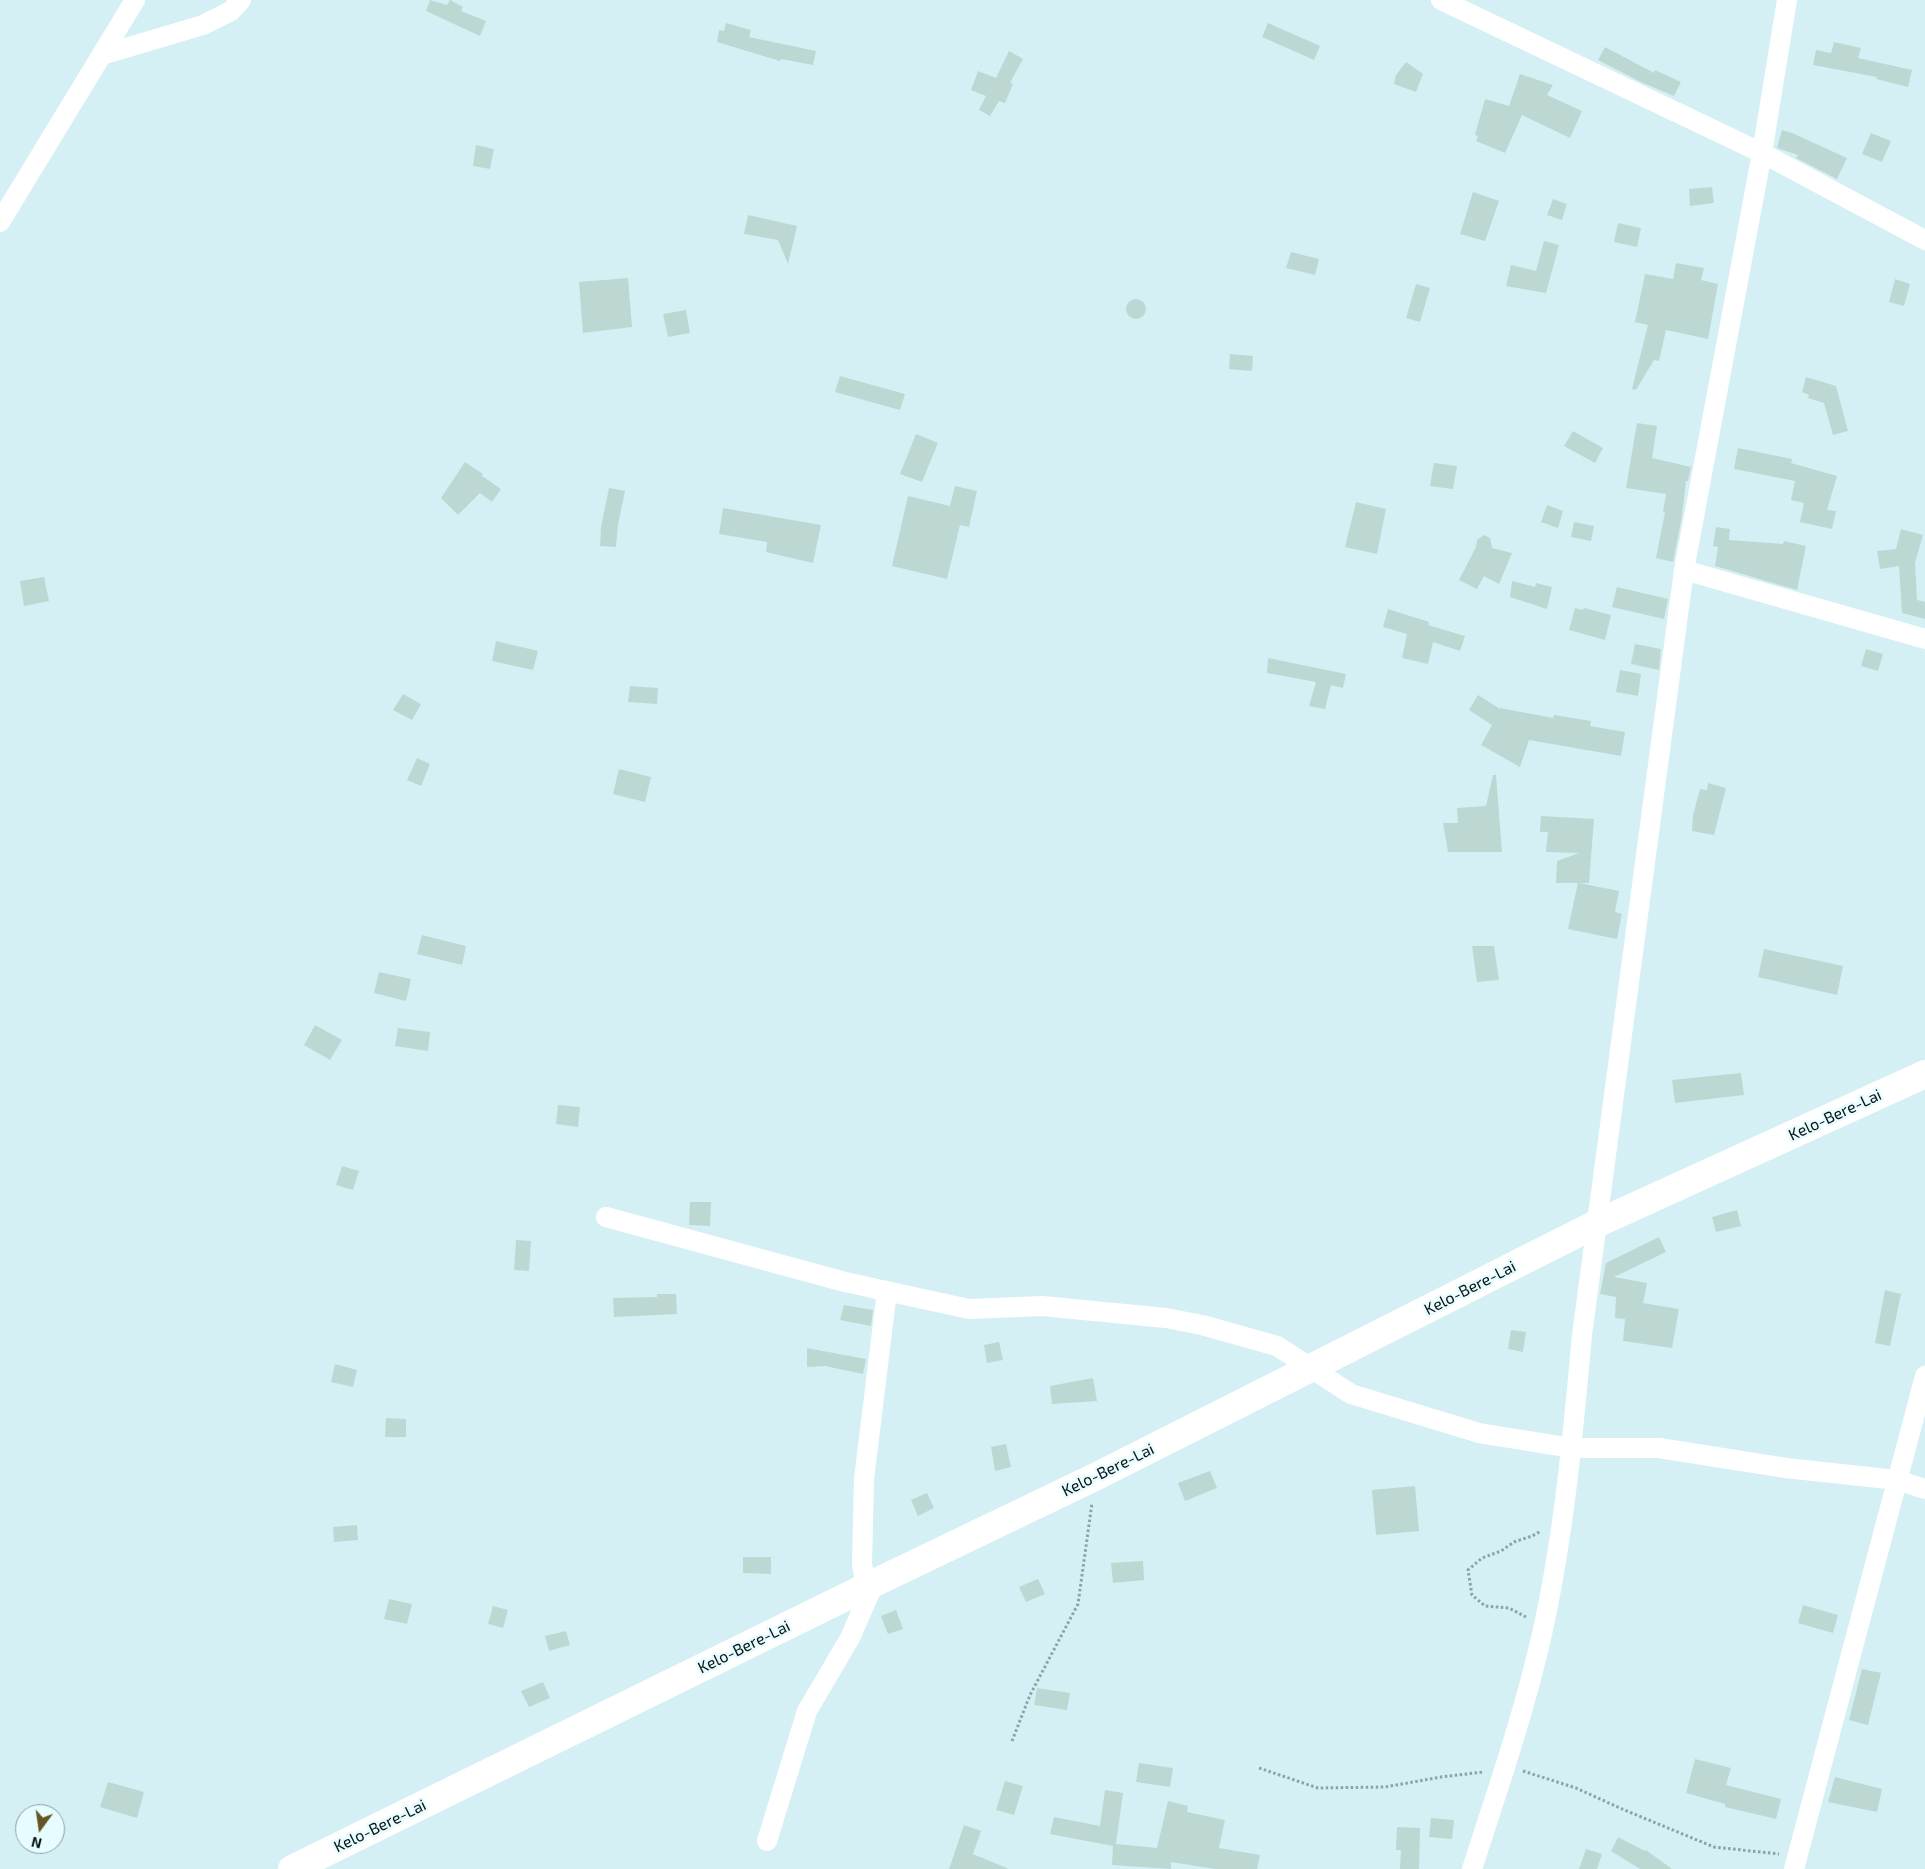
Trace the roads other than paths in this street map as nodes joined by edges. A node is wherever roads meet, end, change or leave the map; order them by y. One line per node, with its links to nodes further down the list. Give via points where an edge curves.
1 (135, 0): 5 (street)
2 (241, 0): 5 (street, via 231,11 202,25)
3 (1441, 0): 6 (street)
4 (1787, 0): 6 (street)
5 (102, 55): 7 (street)
6 (1762, 152): 8 (street); 9 (street)
7 (0, 222)
8 (1925, 240)
9 (1684, 570): 10 (street); 13 (street)
10 (1925, 639)
11 (1925, 1074): 13 (main road, Kelo-Bere-Lai)
12 (606, 1217): 14 (street)
13 (1596, 1224): 15 (main road, Kelo-Bere-Lai); 17 (street)
14 (887, 1291): 15 (street, via 969,1309 1042,1306 1175,1319 1276,1346); 20 (street, via 864,1479 862,1564)
15 (1311, 1368): 17 (street, via 1351,1394 1479,1434); 20 (main road, Kelo-Bere-Lai)
16 (1925, 1376): 18 (street)
17 (1572, 1448): 18 (street, via 1659,1448 1786,1468); 24 (street, via 1564,1520 1542,1634 1518,1726)
18 (1896, 1480): 19 (street); 22 (street)
19 (1925, 1489)
20 (870, 1585): 21 (street, via 850,1638 807,1712); 23 (main road, Kelo-Bere-Lai)
21 (767, 1841)
22 (1796, 1862)
23 (292, 1869)
24 (1472, 1869)

